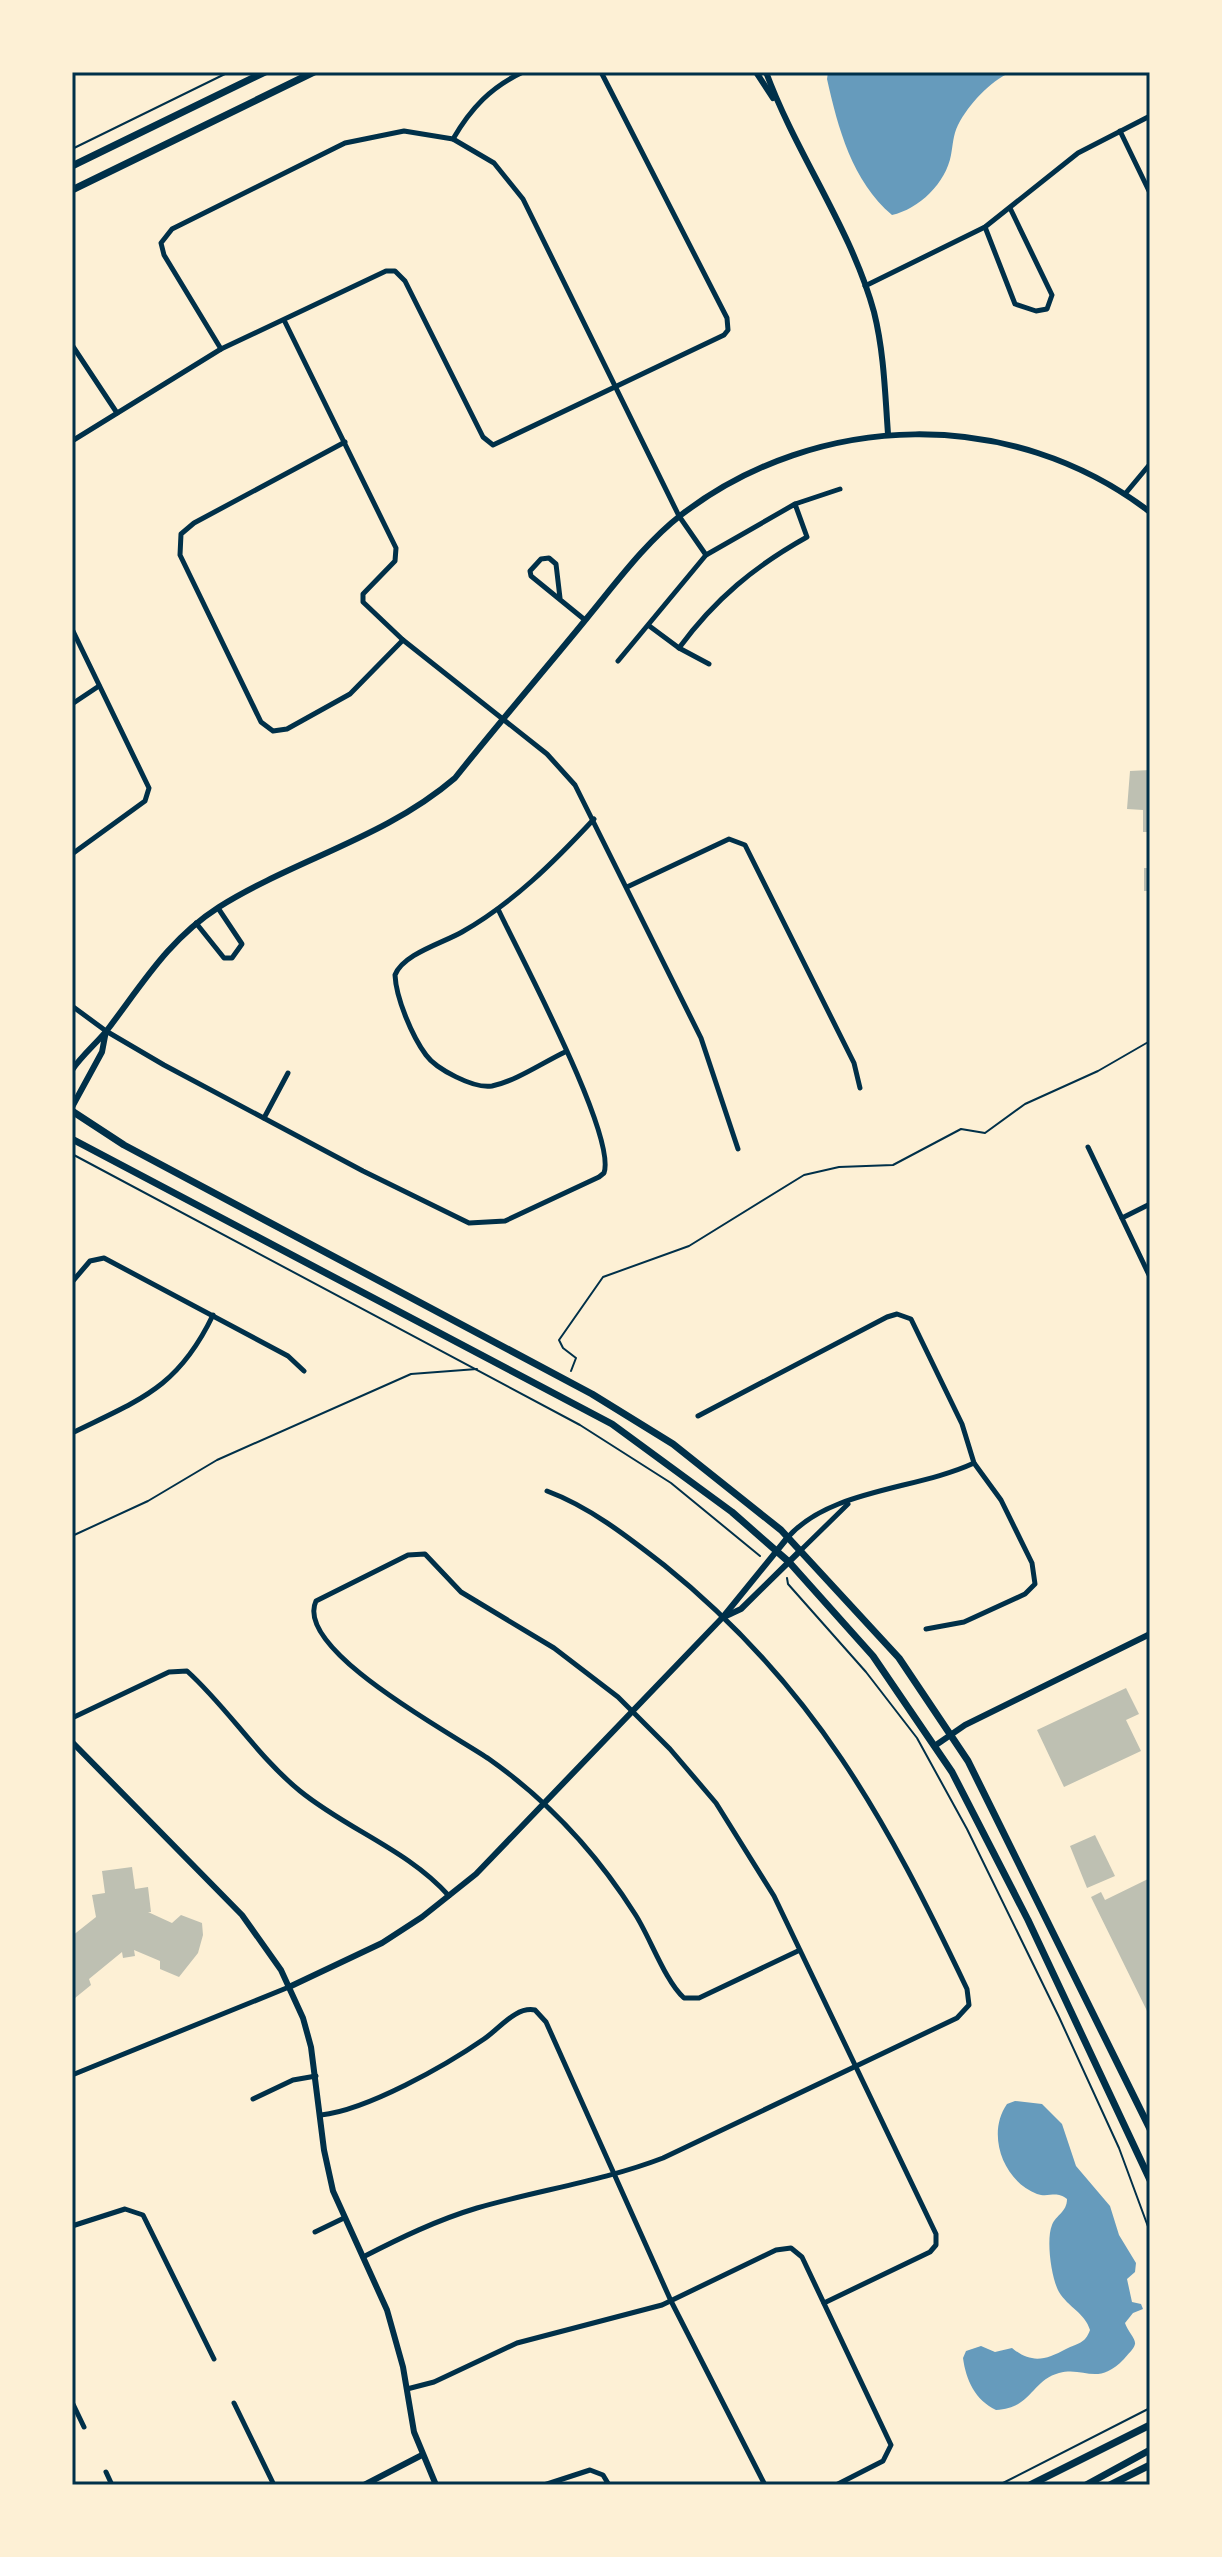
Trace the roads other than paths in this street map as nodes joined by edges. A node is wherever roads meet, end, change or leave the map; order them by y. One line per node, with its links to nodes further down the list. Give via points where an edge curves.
1 (265, 72): 11 (main road)
2 (314, 72): 12 (main road)
3 (523, 72): 10 (street, via 475,106)
4 (601, 72): 20 (street, via 720,304 728,330)
5 (756, 72): 7 (street)
6 (766, 72): 7 (street)
7 (779, 108): 16 (street)
8 (1150, 116): 9 (street)
9 (1120, 131): 13 (street); 14 (street, via 1078,153)
10 (453, 139): 19 (street, via 404,131 345,143 172,229 161,243 169,264); 20 (street, via 494,163 523,199)
11 (72, 166)
12 (72, 190)
13 (1150, 193)
14 (1010, 208): 15 (street); 15 (street, via 1052,295 1047,309 1015,304)
15 (985, 227): 16 (street)
16 (865, 286): 22 (street, via 881,346)
17 (285, 322): 19 (street); 20 (street, via 395,271 405,281 483,437 493,445); 24 (street)
18 (72, 345): 21 (street)
19 (221, 349): 21 (street)
20 (615, 389): 30 (street)
21 (117, 413): 23 (street)
22 (888, 434): 27 (street, via 978,438 1030,450); 30 (street, via 827,444 767,464)
23 (72, 441)
24 (345, 442): 36 (street, via 396,548 395,561 363,594 363,602); 36 (street, via 194,523 181,534 180,555 261,722 273,731 287,729 350,694)
25 (1150, 464): 27 (street)
26 (840, 489): 28 (street)
27 (1125, 494): 29 (street)
28 (795, 504): 31 (street); 37 (street, via 807,537 748,572)
29 (1150, 512)
30 (679, 516): 31 (street); 33 (street)
31 (706, 555): 34 (street)
32 (560, 598): 32 (street, via 556,564 541,559 531,576); 33 (street)
33 (585, 620): 42 (street)
34 (648, 625): 37 (street); 38 (street)
35 (72, 629): 40 (street)
36 (403, 640): 42 (street)
37 (679, 648): 39 (street)
38 (618, 661)
39 (709, 664)
40 (99, 686): 41 (street); 44 (street, via 148,794)
41 (72, 704)
42 (504, 718): 43 (street, via 567,774); 46 (street, via 455,778 413,811)
43 (594, 819): 45 (street); 47 (street)
44 (72, 854)
45 (627, 887): 54 (street, via 725,840 738,840 751,851 854,1063); 59 (street, via 704,1047)
46 (218, 908): 48 (street); 48 (street, via 242,944 232,958 224,958)
47 (498, 909): 51 (street); 51 (street, via 407,960 395,975 428,1057 470,1082 491,1086)
48 (196, 923): 50 (street, via 160,956)
49 (72, 1006): 50 (street)
50 (106, 1031): 52 (street); 55 (street, via 102,1052); 56 (street)
51 (565, 1052): 56 (street, via 598,1125 606,1170 517,1217 480,1225 443,1212)
52 (72, 1070)
53 (288, 1073): 56 (street)
54 (860, 1088)
55 (72, 1109): 71 (main road, via 124,1145 592,1394 673,1444)
56 (264, 1118)
57 (72, 1139): 72 (main road, via 612,1424)
58 (1088, 1147): 61 (street)
59 (738, 1149)
60 (1150, 1204): 61 (street)
61 (1122, 1218): 62 (street)
62 (1150, 1277)
63 (72, 1282): 64 (street, via 95,1258 110,1260)
64 (213, 1315): 65 (street, via 288,1356); 67 (street, via 193,1354 171,1379)
65 (304, 1371)
66 (698, 1416): 68 (street, via 887,1317 907,1317 962,1424)
67 (72, 1433)
68 (974, 1463): 70 (street); 76 (street, via 1014,1523 1036,1579 1030,1591 974,1618)
69 (547, 1491): 75 (street, via 622,1534)
70 (849, 1503): 71 (street, via 822,1509); 73 (street)
71 (788, 1537): 72 (street); 73 (main road)
72 (776, 1550): 74 (main road); 75 (street)
73 (801, 1550): 74 (street); 80 (main road, via 899,1658)
74 (789, 1562): 75 (street, via 741,1609); 82 (main road, via 873,1656)
75 (723, 1617): 78 (street); 87 (street, via 795,1695 849,1767 894,1841 969,1996 963,2015)
76 (926, 1629)
77 (1150, 1634): 80 (street)
78 (633, 1711): 83 (street); 83 (street, via 554,1648 461,1592 425,1554 408,1555 316,1601 317,1625 361,1674 402,1707 492,1762); 85 (street, via 689,1769 728,1820)
79 (72, 1718): 84 (street, via 169,1672 187,1671 299,1790 413,1863)
80 (952, 1734): 82 (street); 92 (main road)
81 (72, 1742): 86 (street, via 250,1925)
82 (936, 1745): 93 (main road, via 1001,1866)
83 (543, 1804): 84 (street); 85 (street, via 581,1841 622,1895 684,1998 699,1998)
84 (449, 1896): 86 (street, via 382,1943)
85 (800, 1950): 87 (street)
86 (289, 1987): 88 (street); 89 (street, via 303,2018)
87 (855, 2066): 95 (street, via 663,2158); 102 (street, via 937,2239 925,2255)
88 (72, 2075)
89 (317, 2076): 90 (street, via 293,2080); 91 (street)
90 (253, 2099)
91 (321, 2115): 95 (street, via 352,2108 443,2064 521,2011 532,2009 546,2022); 97 (street, via 326,2164)
92 (1150, 2129)
93 (1134, 2144): 94 (main road); 96 (main road)
94 (1150, 2169)
95 (617, 2174): 100 (street, via 476,2208); 101 (street)
96 (1150, 2180)
97 (344, 2218): 99 (street); 100 (street)
98 (73, 2225): 103 (street, via 119,2210 135,2210 146,2220)
99 (315, 2232)
100 (363, 2257): 104 (street, via 391,2324)
101 (671, 2301): 102 (street, via 776,2250 791,2248 802,2257); 104 (street, via 517,2343 431,2384); 119 (street)
102 (824, 2303): 120 (street, via 889,2438 890,2454 879,2464)
103 (214, 2359)
104 (407, 2389): 110 (street)
105 (72, 2402): 108 (street)
106 (234, 2403): 114 (street)
107 (1150, 2425): 121 (main road)
108 (84, 2427)
109 (1150, 2450): 122 (main road)
110 (422, 2455): 115 (street); 116 (street)
111 (1150, 2465): 123 (main road)
112 (106, 2472): 113 (street)
113 (112, 2485)
114 (274, 2485)
115 (364, 2485)
116 (436, 2485)
117 (544, 2485): 118 (street, via 590,2470 603,2475)
118 (609, 2485)
119 (765, 2485)
120 (836, 2485)
121 (1030, 2485)
122 (1086, 2485)
123 (1110, 2485)

